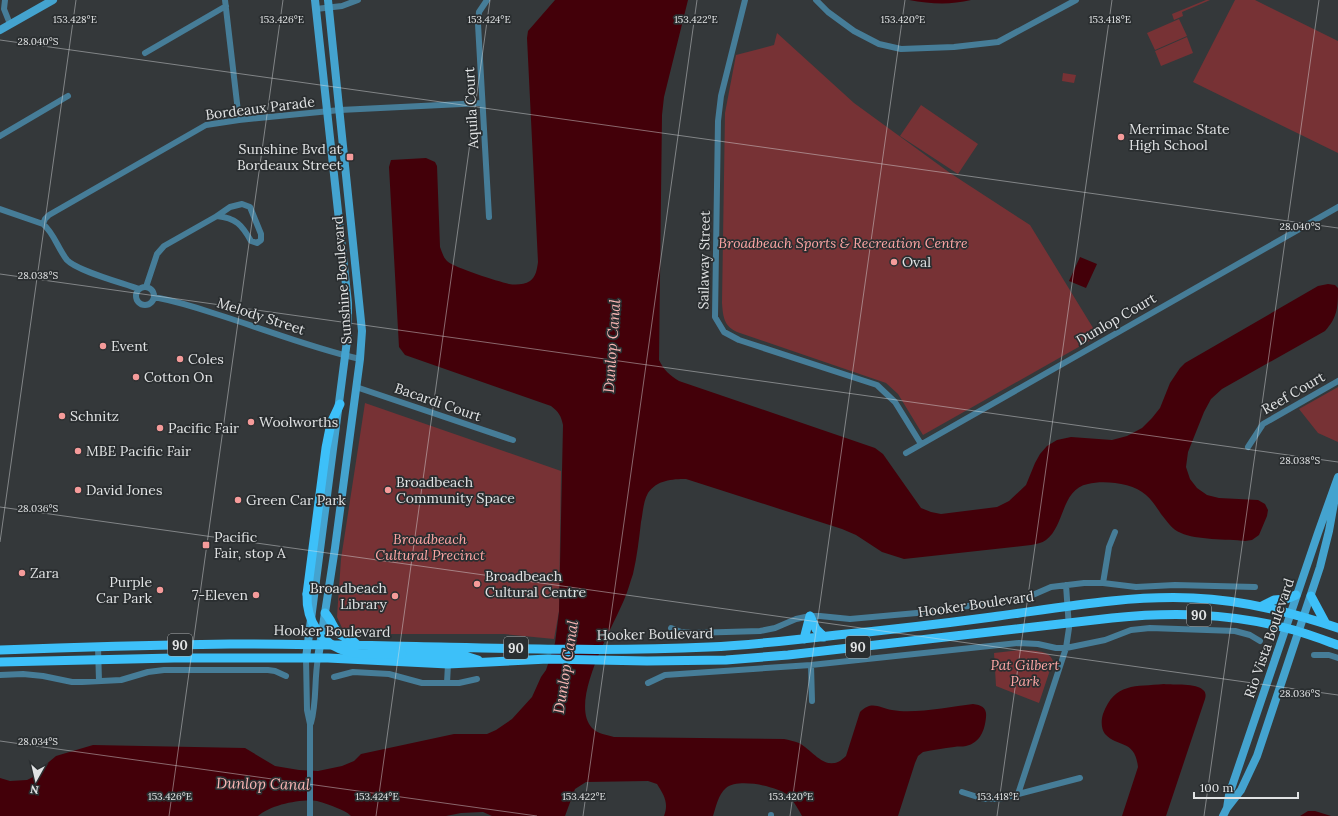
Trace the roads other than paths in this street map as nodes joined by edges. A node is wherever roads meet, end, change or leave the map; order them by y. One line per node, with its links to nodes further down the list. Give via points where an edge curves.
1 (6, 0): 12 (street, via 4,9)
2 (53, 0): 12 (main road)
3 (315, 0): 11 (main road, Sunshine Boulevard)
4 (358, 0): 10 (street, via 342,6)
5 (487, 0): 16 (street, Aquila Court, via 479,12 478,24)
6 (745, 0): 35 (street, Sailaway Street, via 721,96 718,121 715,316 724,332 738,340 877,385 895,402)
7 (816, 0): 8 (street, via 854,31 879,44 901,49 998,42)
8 (1076, 0)
9 (225, 3): 14 (street); 19 (street)
10 (328, 4): 11 (street); 17 (main road, Sunshine Boulevard)
11 (316, 9): 18 (main road, Sunshine Boulevard)
12 (10, 24): 13 (main road)
13 (0, 30)
14 (144, 53)
15 (68, 96): 20 (street)
16 (482, 103): 17 (street, Bordeaux Parade); 24 (street, Aquila Court)
17 (340, 110): 18 (street, Bordeaux Parade); 30 (main road, Sunshine Boulevard, via 361,315)
18 (327, 112): 19 (street, Bordeaux Parade); 29 (main road, Sunshine Boulevard, via 348,302)
19 (238, 120): 25 (street, Bordeaux Parade, via 198,128 49,215)
20 (0, 136)
21 (1338, 207): 35 (street, Dunlop Court)
22 (0, 209): 25 (street)
23 (217, 216): 23 (street, via 230,207 242,204 250,207 261,240 257,243 251,240 244,227 236,221); 26 (street, via 164,246 157,254)
24 (489, 217)
25 (43, 224): 27 (street, via 68,260 77,267)
26 (146, 287): 27 (street); 28 (street, via 153,292)
27 (139, 289): 28 (street, via 136,300 140,304 148,305)
28 (154, 297): 29 (street, Melody Street, via 172,300)
29 (345, 356): 30 (street, Melody Street); 33 (main road, Sunshine Boulevard)
30 (360, 359): 32 (main road, Sunshine Boulevard)
31 (1338, 381): 36 (street, Reef Court, via 1263,424)
32 (356, 387): 34 (street, Bacardi Court); 48 (main road, Sunshine Boulevard)
33 (340, 404): 61 (main road, Sunshine Boulevard); 74 (main road, bridge, via 331,423 320,491 307,594 307,610 311,622 324,639 342,650 354,653 465,656)
34 (513, 440)
35 (921, 444): 37 (street, Dunlop Court)
36 (1248, 447)
37 (906, 453)
38 (1338, 476): 44 (main road, Rio Vista Boulevard)
39 (1338, 482): 45 (main road, Rio Vista Boulevard, via 1325,549)
40 (1115, 532): 41 (street, via 1109,546)
41 (1103, 583): 42 (street, Hooker Boulevard); 43 (street, Hooker Boulevard, via 1127,587)
42 (1066, 585): 47 (street); 50 (street, Hooker Boulevard, via 1051,587 1028,597 928,612 850,620)
43 (1255, 587)
44 (1296, 595): 46 (main road, via 1274,600); 49 (main road, Rio Vista Boulevard)
45 (1311, 596): 51 (main road, Rio Vista Boulevard); 53 (main road)
46 (1262, 606): 47 (main road, Hooker Boulevard / 90, via 1174,598); 49 (main road, Hooker Boulevard / 90)
47 (1067, 607): 52 (street); 58 (main road, Hooker Boulevard / 90)
48 (326, 613): 62 (main road, Sunshine Boulevard); 64 (main road, via 338,633)
49 (1291, 613): 51 (main road, Hooker Boulevard / 90); 55 (main road, Rio Vista Boulevard)
50 (810, 616): 54 (street, Hooker Boulevard, via 760,631 692,633); 58 (main road, via 814,627); 59 (main road)
51 (1304, 617): 53 (main road, Hooker Boulevard / 90); 57 (main road, Rio Vista Boulevard)
52 (1068, 623): 55 (main road, Hooker Boulevard / 90, via 1140,615 1178,614 1237,619); 66 (street); 74 (main road, Hooker Boulevard / 90, via 755,658 671,662 548,659)
53 (1326, 624): 56 (main road, Hooker Boulevard / 90)
54 (671, 628)
55 (1286, 628): 57 (main road, Hooker Boulevard / 90); 89 (main road, Rio Vista Boulevard, via 1229,795)
56 (1338, 628)
57 (1299, 632): 63 (main road, Hooker Boulevard / 90); 89 (main road, Rio Vista Boulevard, via 1257,756 1241,790)
58 (824, 637): 59 (main road, Hooker Boulevard / 90)
59 (804, 639): 64 (main road, Hooker Boulevard / 90, via 750,645 608,650)
60 (1260, 641): 66 (street, via 1235,631 1150,628 1131,630 1105,640)
61 (307, 645): 62 (main road, Hooker Boulevard / 90); 65 (main road, Hooker Boulevard / 90); 69 (main road, Sunshine Boulevard)
62 (320, 645): 64 (main road, Hooker Boulevard / 90); 70 (main road, Sunshine Boulevard)
63 (1338, 645)
64 (358, 646)
65 (98, 647): 67 (main road, Hooker Boulevard / 90); 72 (street)
66 (1066, 648): 76 (street, via 1019,643); 88 (street)
67 (0, 650)
68 (1314, 655): 71 (street)
69 (306, 658): 70 (main road, Hooker Boulevard / 90); 72 (main road, Hooker Boulevard / 90); 85 (street, Sunshine Boulevard, via 307,710)
70 (318, 658): 75 (main road, Hooker Boulevard / 90); 85 (street, Sunshine Boulevard, via 314,710)
71 (1338, 658)
72 (98, 659): 73 (main road, Hooker Boulevard / 90); 81 (street)
73 (0, 662)
74 (485, 662): 75 (main road, Hooker Boulevard / 90)
75 (448, 664): 82 (street)
76 (811, 666): 83 (street, via 665,676); 84 (street)
77 (0, 675): 81 (street, via 23,674 72,682)
78 (286, 676): 81 (street, via 268,670 164,670 121,680)
79 (334, 677): 82 (street, via 353,672 384,673 422,683)
80 (477, 679): 82 (street)
81 (99, 681)
82 (447, 683)
83 (648, 683)
84 (812, 701)
85 (310, 724): 90 (street, Sunshine Boulevard)
86 (1080, 778): 88 (street)
87 (962, 792): 88 (street, via 984,799 999,799)
88 (1018, 794)
89 (1227, 808): 91 (main road, Rio Vista Boulevard)
90 (310, 816)
91 (1223, 816)

